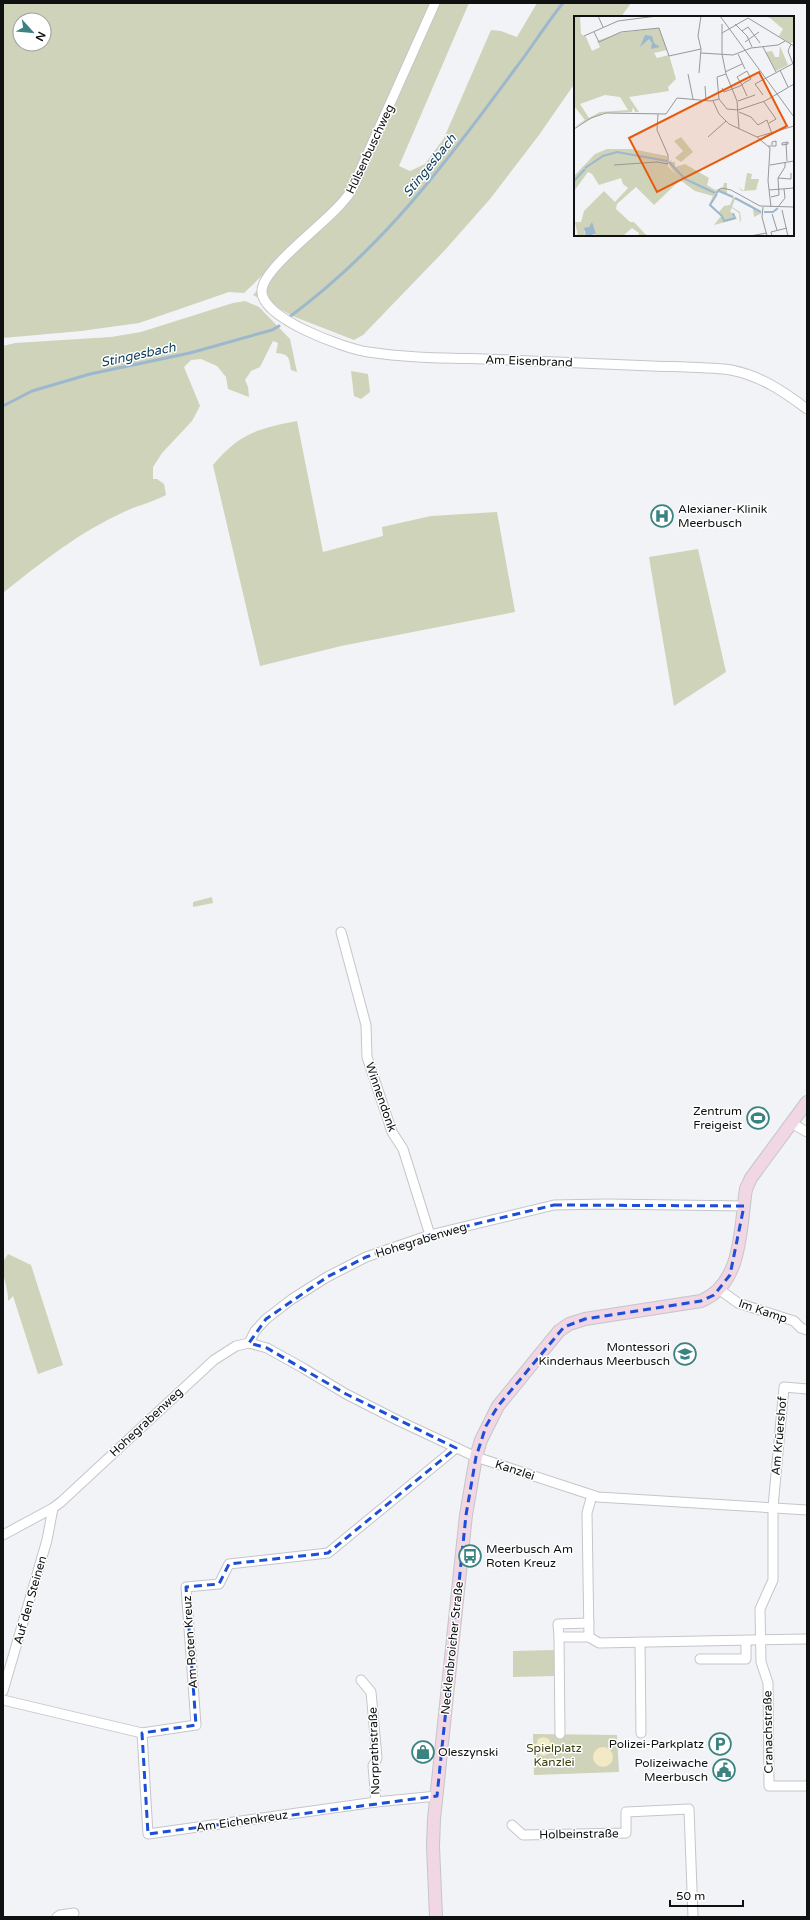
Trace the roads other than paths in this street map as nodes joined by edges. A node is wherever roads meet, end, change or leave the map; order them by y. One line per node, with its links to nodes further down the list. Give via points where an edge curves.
1 (435, 3): 2 (street, Hülsenbuschweg, via 361,172 347,198 273,270 264,280)
2 (261, 292): 3 (street, Am Eisenbrand, via 265,302 297,327 359,351 446,358 731,370 750,374 770,384)
3 (807, 409)
4 (341, 932): 9 (street, Winnendonk, via 366,1025 367,1057 392,1132 403,1149)
5 (807, 1102): 6 (main road, Necklenbroicher Straße)
6 (791, 1123): 7 (street); 8 (main road, Necklenbroicher Straße, via 751,1178 746,1189)
7 (807, 1132)
8 (744, 1206): 9 (street, Hohegrabenweg, via 554,1205); 10 (main road, Necklenbroicher Straße, via 735,1263)
9 (430, 1235): 12 (street, Hohegrabenweg, via 366,1257 327,1277 266,1319)
10 (720, 1290): 11 (street, Im Kamp, via 738,1303 794,1321); 15 (main road, Necklenbroicher Straße, via 701,1301 585,1319 564,1327 498,1406 486,1426)
11 (807, 1330)
12 (248, 1343): 14 (street, Kanzlei, via 267,1348 346,1394); 18 (street, Hohegrabenweg, via 236,1346 214,1360)
13 (807, 1389): 17 (street, Am Krüershof, via 784,1387)
14 (456, 1448): 15 (street, Kanzlei); 32 (street, Am Roten Kreuz, via 328,1553 229,1564 219,1584 186,1588 196,1725)
15 (476, 1457): 16 (street, Kanzlei); 36 (main road, Necklenbroicher Straße, via 466,1515)
16 (592, 1495): 17 (street, Kanzlei); 21 (street, via 587,1513)
17 (773, 1507): 19 (street, Kanzlei); 26 (street, Cranachstraße, via 773,1580 760,1609)
18 (53, 1508): 20 (street, Hohegrabenweg); 30 (street, Auf den Steinen, via 47,1540)
19 (807, 1510)
20 (3, 1535)
21 (589, 1623): 22 (street, via 558,1624); 23 (street)
22 (559, 1637): 23 (street); 34 (street)
23 (589, 1637): 27 (street, via 599,1643)
24 (807, 1639): 26 (street)
25 (746, 1641): 26 (street); 27 (street); 28 (street, via 746,1659)
26 (761, 1641): 35 (street, Cranachstraße, via 761,1662 768,1683 769,1786)
27 (640, 1642): 33 (street)
28 (700, 1659)
29 (361, 1680): 37 (street, Norprathstraße, via 371,1693 376,1758 373,1766)
30 (3, 1691)
31 (3, 1700): 32 (street, Am Roten Kreuz)
32 (142, 1733): 37 (street, Am Eichenkreuz, via 148,1834)
33 (641, 1733)
34 (560, 1734)
35 (807, 1786)
36 (437, 1796): 37 (street, Am Eichenkreuz); 41 (main road, Necklenbroicher Straße, via 433,1846)
37 (376, 1802)
38 (512, 1825): 42 (street, Holbeinstraße, via 523,1835 626,1833 626,1812 689,1809)
39 (74, 1913): 40 (street)
40 (57, 1917)
41 (436, 1917)
42 (692, 1917)

